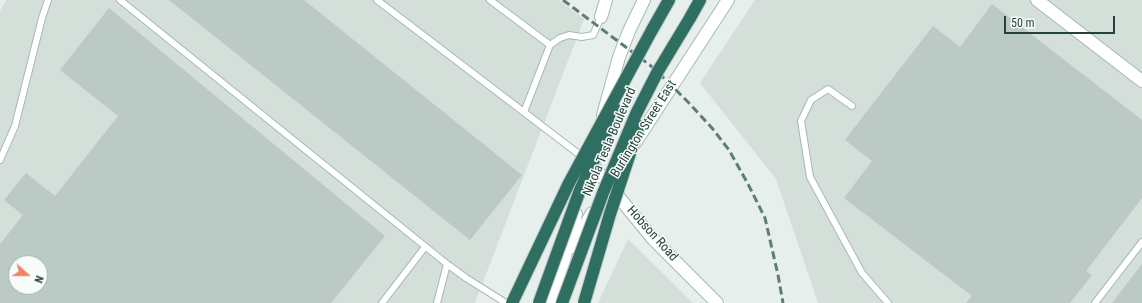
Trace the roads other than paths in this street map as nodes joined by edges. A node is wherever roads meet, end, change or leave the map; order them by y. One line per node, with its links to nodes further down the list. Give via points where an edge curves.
1 (48, 0): 18 (lane, via 15,126)
2 (120, 0): 22 (lane)
3 (377, 0): 17 (lane)
4 (490, 0): 14 (lane)
5 (606, 0): 11 (main road)
6 (644, 0): 19 (main road, Burlington Street East, via 619,57)
7 (669, 0): 13 (highway, Nikola Tesla Boulevard)
8 (700, 0): 12 (highway, Nikola Tesla Boulevard)
9 (728, 0): 20 (main road, Burlington Street East)
10 (1038, 0): 15 (main road)
11 (601, 18): 14 (lane, via 594,35 569,35)
12 (690, 18): 31 (highway, Nikola Tesla Boulevard, bridge, via 636,114); 32 (highway, bridge, via 640,124)
13 (652, 30): 28 (highway, bridge, via 569,183); 29 (highway, Nikola Tesla Boulevard, bridge, via 580,190)
14 (550, 45): 17 (lane)
15 (1142, 81)
16 (852, 106): 34 (lane, via 828,89 811,100 801,121 810,177 862,273)
17 (524, 112): 19 (lane)
18 (0, 160)
19 (590, 162): 20 (main road, Hobson Road); 23 (main road, Burlington Street East)
20 (609, 185): 23 (main road, Burlington Street East); 33 (main road, Hobson Road, via 653,239)
21 (1142, 242): 35 (lane)
22 (425, 247): 24 (lane); 25 (lane)
23 (564, 260): 30 (main road, Burlington Street East)
24 (447, 264): 26 (lane); 27 (lane)
25 (382, 303)
26 (437, 303)
27 (506, 303)
28 (512, 303)
29 (539, 303)
30 (549, 303)
31 (562, 303)
32 (584, 303)
33 (717, 303)
34 (888, 303)
35 (1095, 303)

